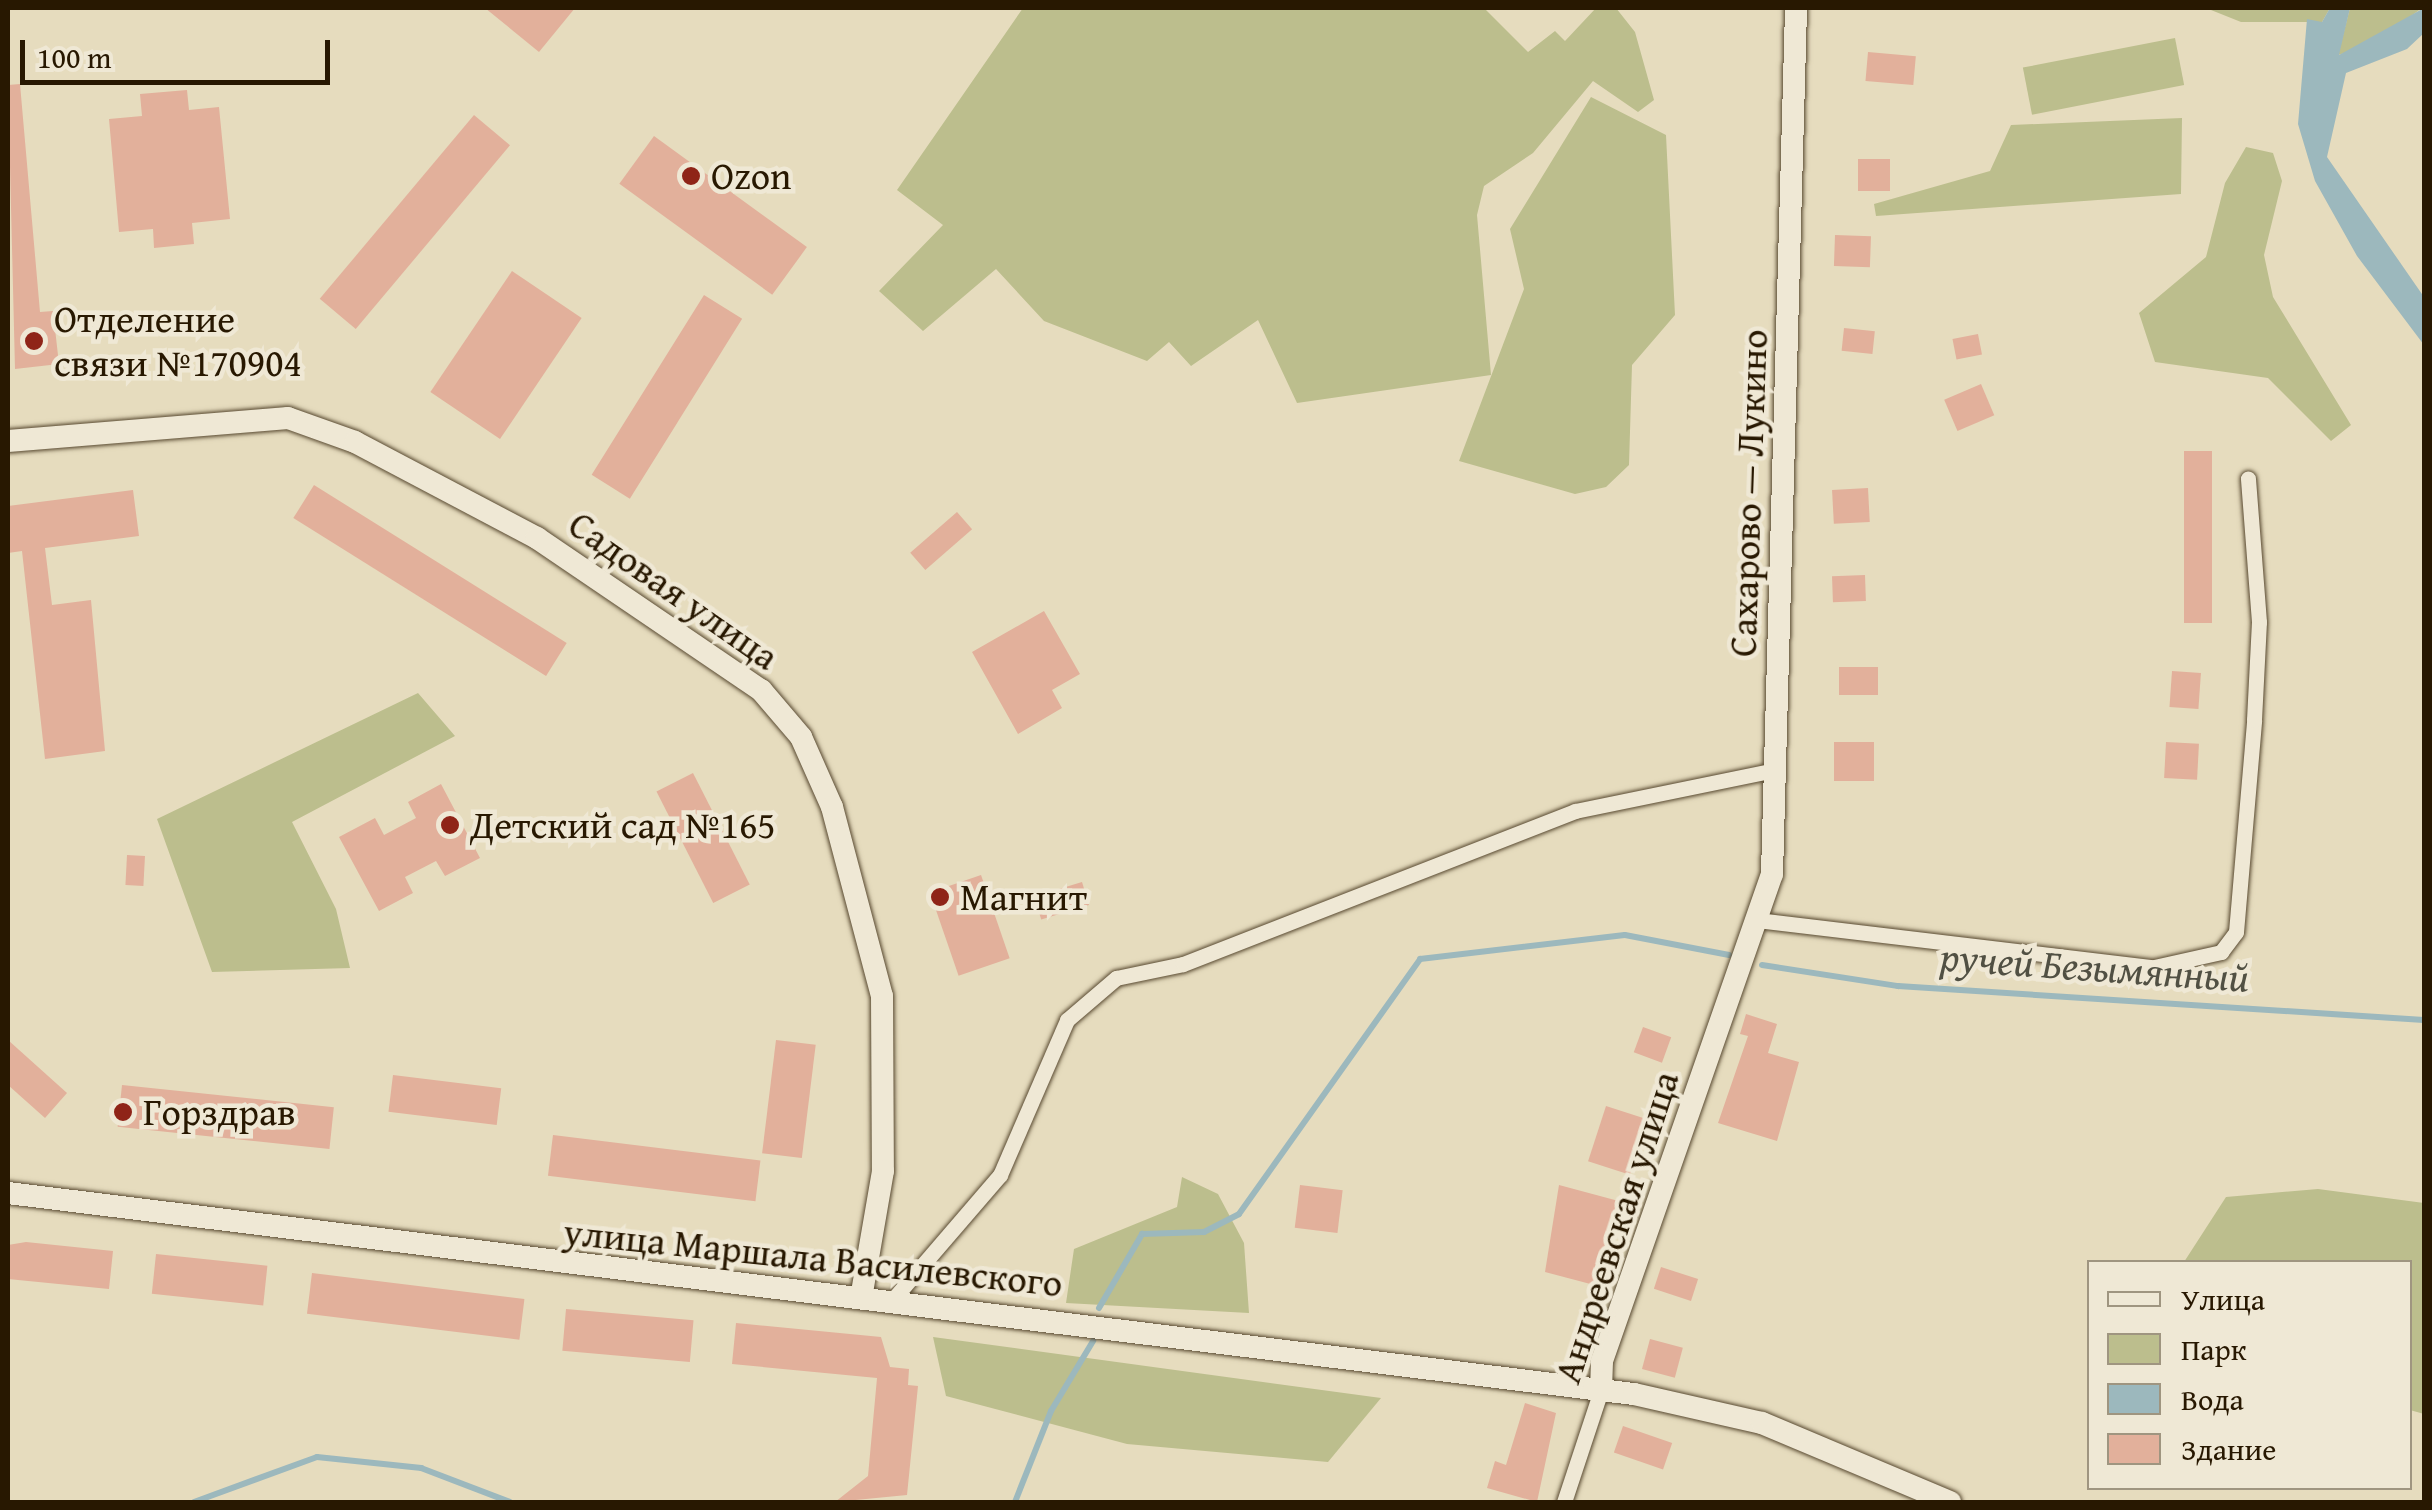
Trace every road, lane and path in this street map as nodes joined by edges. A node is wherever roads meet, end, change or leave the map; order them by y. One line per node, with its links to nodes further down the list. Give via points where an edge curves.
1 (1796, 8): 4 (street, Сахарово — Лукино)
2 (8, 440): 8 (street, Садовая улица, via 288,418 355,442 536,538 761,690 800,737 827,794 882,996 882,1171)
3 (2248, 478): 5 (street, via 2259,622 2254,720 2236,932 2221,952 2154,967)
4 (1775, 770): 5 (street, Сахарово — Лукино, via 1772,874); 9 (street, via 1576,811 1182,964 1116,978 1068,1020 1000,1176)
5 (1757, 920): 6 (street, Сахарово — Лукино)
6 (1736, 973): 10 (street, Андреевская улица, via 1602,1361)
7 (11, 1190): 8 (street, улица Маршала Василевского, via 713,1285)
8 (862, 1292): 9 (street, улица Маршала Василевского)
9 (895, 1297): 10 (street, улица Маршала Василевского)
10 (1600, 1390): 11 (street, Андреевская улица); 12 (street, улица Маршала Василевского, via 1762,1423)
11 (1564, 1502)
12 (1950, 1502)

